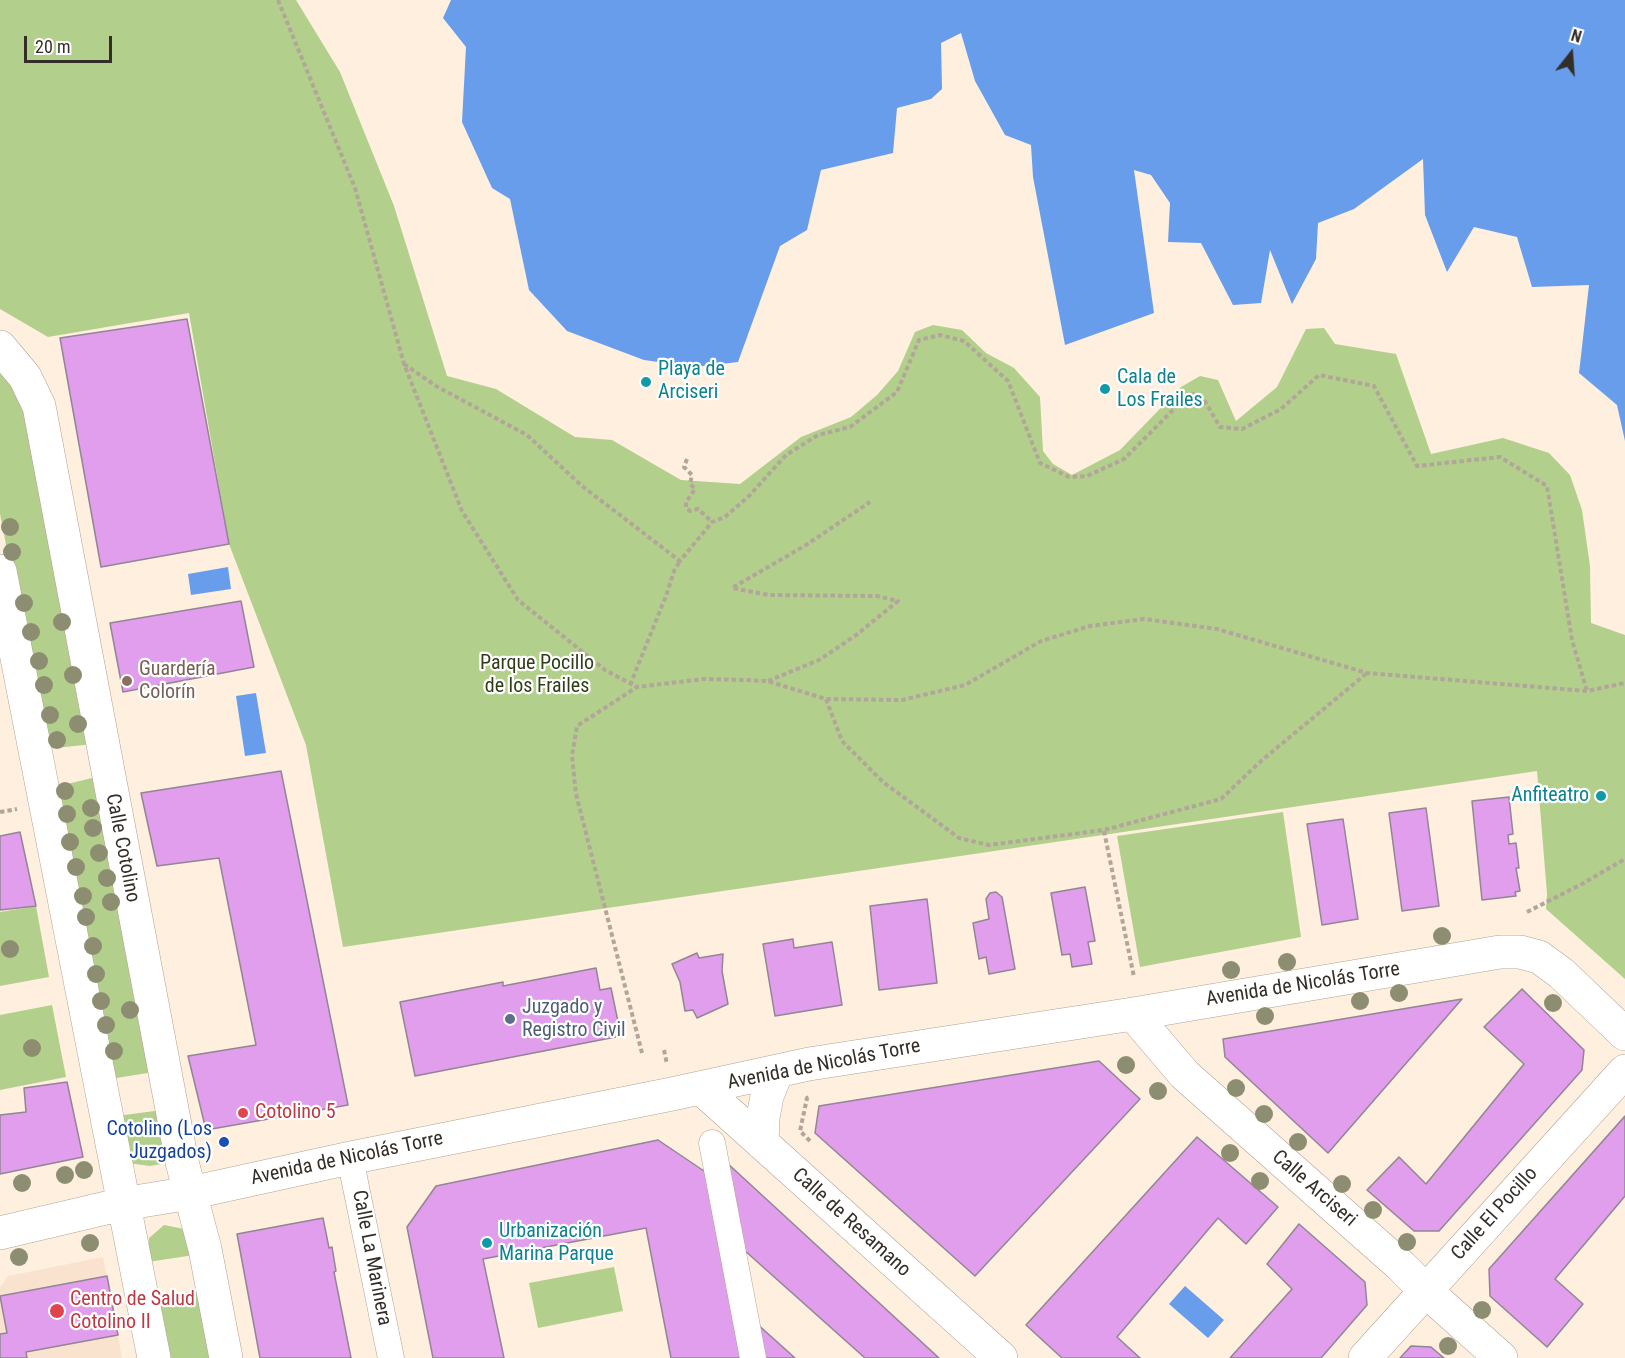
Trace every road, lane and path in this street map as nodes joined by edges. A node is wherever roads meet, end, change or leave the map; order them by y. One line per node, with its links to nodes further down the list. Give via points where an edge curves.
1 (278, 0): 3 (path, via 355,188)
2 (0, 347): 31 (street, Calle Cotolino, via 25,377 39,406)
3 (404, 364): 7 (path, via 436,386 527,435 582,486); 12 (path, via 462,511 518,600 605,670)
4 (687, 459): 6 (path, via 684,467 692,475 690,484 695,489 686,508 698,509)
5 (870, 502): 10 (path, via 732,588 769,595 877,596 898,601 819,660)
6 (712, 522): 7 (path); 14 (path, via 725,517 749,496 786,454 818,435 850,427 897,392 919,340 940,335 964,341 1008,381 1040,463 1069,477 1087,476 1124,459 1190,393 1203,398 1221,426 1242,429 1281,409 1319,375 1374,386 1417,466 1500,458 1547,486 1572,640)
7 (680, 561): 12 (path)
8 (0, 571): 32 (street)
9 (1367, 673): 14 (path); 15 (path, via 1217,630 1144,620 1090,626 1041,641 965,685 902,700); 16 (path, via 1221,799)
10 (767, 681): 13 (path, via 704,679); 15 (path)
11 (1625, 683): 14 (path)
12 (630, 685): 13 (path)
13 (637, 687): 22 (path, via 577,726 572,756 576,794)
14 (1587, 691)
15 (826, 699): 16 (path, via 842,741 883,782 959,838 989,845)
16 (1104, 830): 19 (path)
17 (1625, 859): 18 (path)
18 (1527, 912)
19 (1134, 977)
20 (1134, 1014): 21 (street, Avenida de Nicolás Torre, via 1500,952 1521,952 1539,957 1561,973); 23 (street, Avenida de Nicolás Torre); 34 (street, Calle Arciseri, via 1185,1075)
21 (1625, 1034)
22 (642, 1053)
23 (809, 1064): 24 (street, Avenida de Nicolás Torre); 30 (path, via 816,1096 807,1098 800,1131 811,1141)
24 (777, 1071): 26 (street, Avenida de Nicolás Torre); 28 (street, via 767,1096)
25 (1625, 1071): 34 (street, Calle El Pocillo)
26 (701, 1088): 28 (street, Calle de Resamano); 29 (street, Avenida de Nicolás Torre)
27 (712, 1143): 38 (street)
28 (762, 1143): 30 (street, Calle de Resamano)
29 (350, 1158): 31 (street, Avenida de Nicolás Torre); 37 (street, Calle La Marinera)
30 (787, 1165): 39 (street, Calle de Resamano)
31 (190, 1193): 32 (street, Avenida de Nicolás Torre); 36 (street, Calle Cotolino)
32 (123, 1204): 33 (street, Avenida de Nicolás Torre); 35 (street)
33 (0, 1233)
34 (1426, 1291): 40 (street, Calle El Pocillo); 41 (street, Calle Arciseri)
35 (154, 1358)
36 (226, 1358)
37 (391, 1358)
38 (753, 1358)
39 (1001, 1358)
40 (1365, 1358)
41 (1501, 1358)

